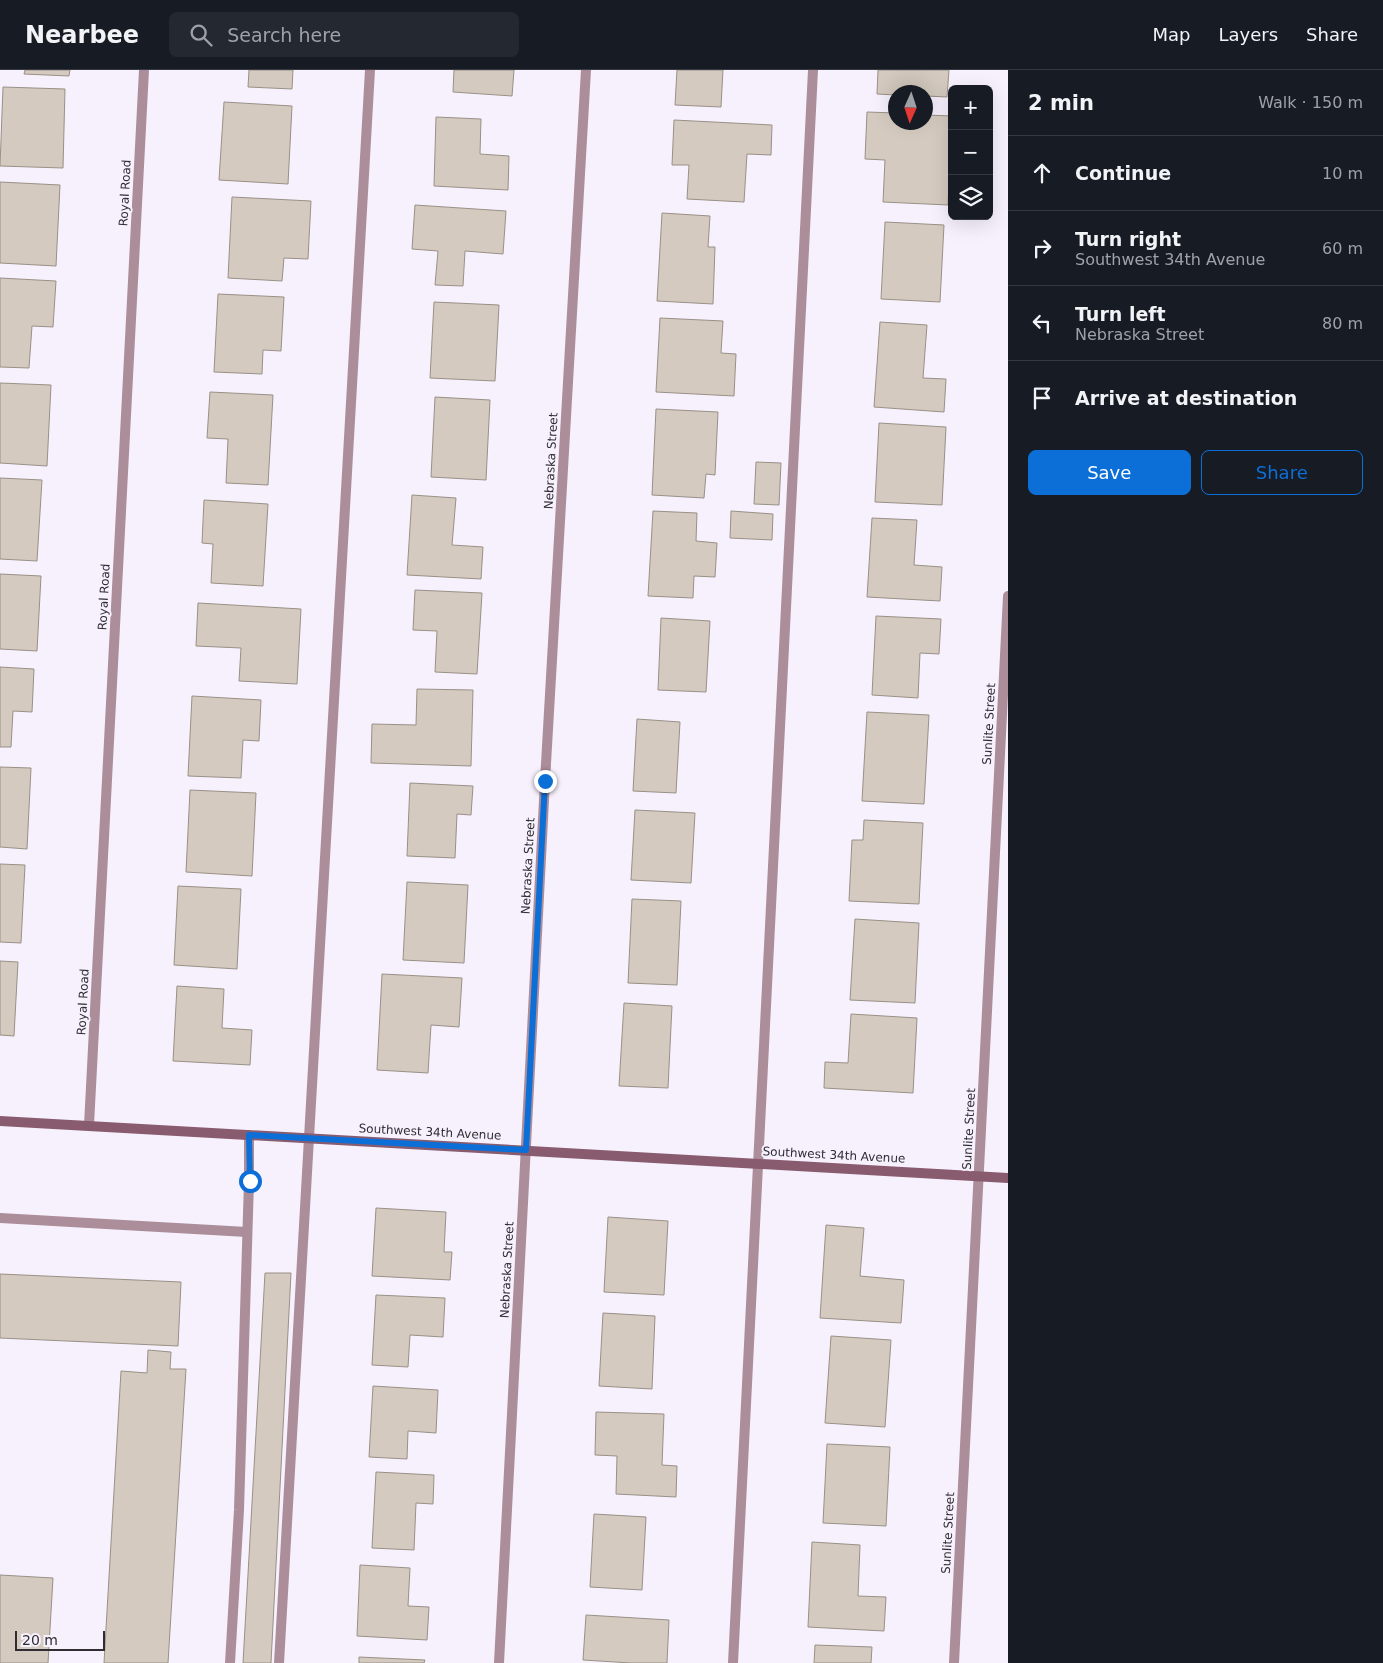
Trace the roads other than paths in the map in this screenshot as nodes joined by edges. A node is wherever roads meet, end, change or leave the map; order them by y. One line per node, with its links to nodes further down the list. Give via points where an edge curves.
1 (144, 70): 7 (street, Royal Road)
2 (370, 70): 9 (street)
3 (586, 70): 10 (street, Nebraska Street)
4 (813, 70): 11 (street)
5 (1008, 596): 12 (street, Sunlite Street)
6 (0, 1121): 7 (main road, Southwest 34th Avenue)
7 (89, 1126): 8 (main road, Southwest 34th Avenue)
8 (249, 1135): 9 (main road, Southwest 34th Avenue); 15 (street)
9 (308, 1138): 10 (main road, Southwest 34th Avenue); 17 (street)
10 (526, 1150): 11 (main road, Southwest 34th Avenue); 18 (street, Nebraska Street)
11 (758, 1164): 12 (main road, Southwest 34th Avenue); 19 (street)
12 (979, 1176): 13 (main road, Southwest 34th Avenue); 20 (street, Sunlite Street)
13 (1008, 1178)
14 (0, 1218): 15 (street)
15 (247, 1232): 16 (street, via 239,1510)
16 (230, 1663)
17 (279, 1663)
18 (499, 1663)
19 (734, 1663)
20 (954, 1663)

